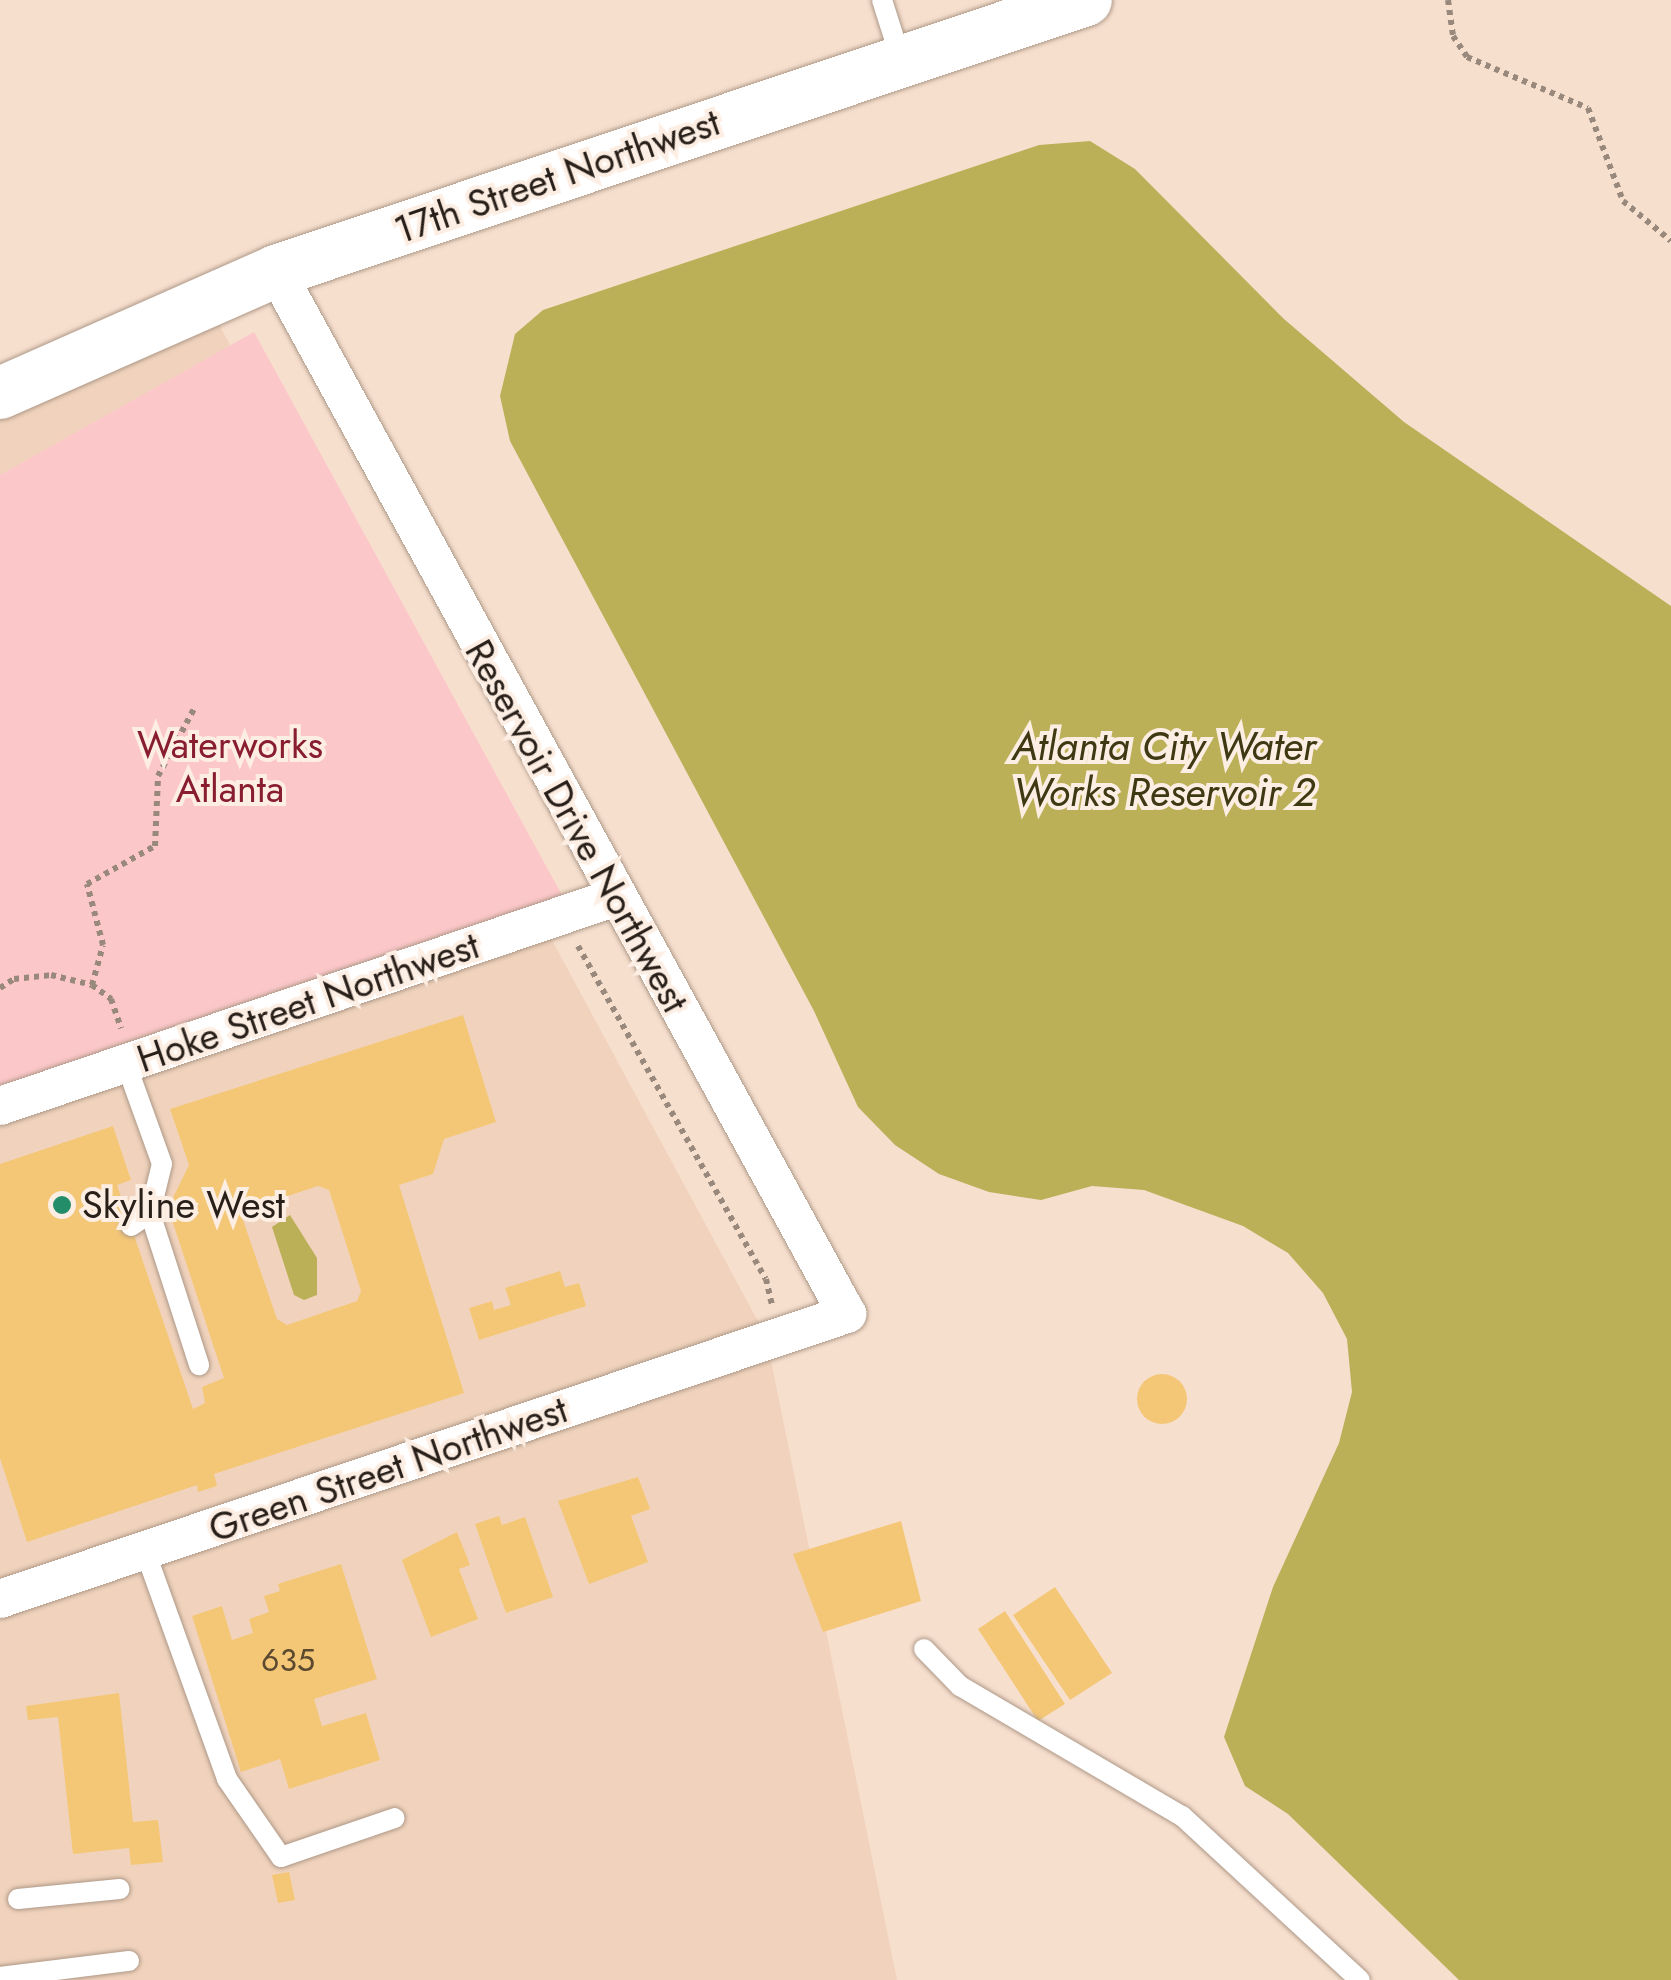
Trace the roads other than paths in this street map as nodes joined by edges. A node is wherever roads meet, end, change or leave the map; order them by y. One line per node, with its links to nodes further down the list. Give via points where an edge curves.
1 (882, 0): 3 (lane)
2 (1086, 0): 3 (street, 17th Street Northwest)
3 (902, 60): 4 (street, 17th Street Northwest)
4 (276, 271): 5 (street, 17th Street Northwest); 7 (street, Reservoir Drive Northwest)
5 (19, 384): 6 (street, 17th Street Northwest)
6 (0, 420)
7 (616, 897): 8 (street, Hoke Street Northwest); 12 (street, Reservoir Drive Northwest, via 847,1314)
8 (130, 1062): 9 (street, Hoke Street Northwest); 10 (lane, via 162,1164)
9 (0, 1106)
10 (150, 1213): 11 (lane); 13 (lane)
11 (132, 1226)
12 (776, 1338): 14 (street, Green Street Northwest)
13 (199, 1365)
14 (145, 1551): 15 (street, Green Street Northwest); 17 (lane, via 228,1779 282,1857)
15 (0, 1600)
16 (924, 1649): 22 (lane, via 960,1686 1182,1816)
17 (394, 1818)
18 (120, 1889): 19 (lane)
19 (18, 1899)
20 (129, 1961): 21 (lane)
21 (0, 1978)
22 (1360, 1980)

